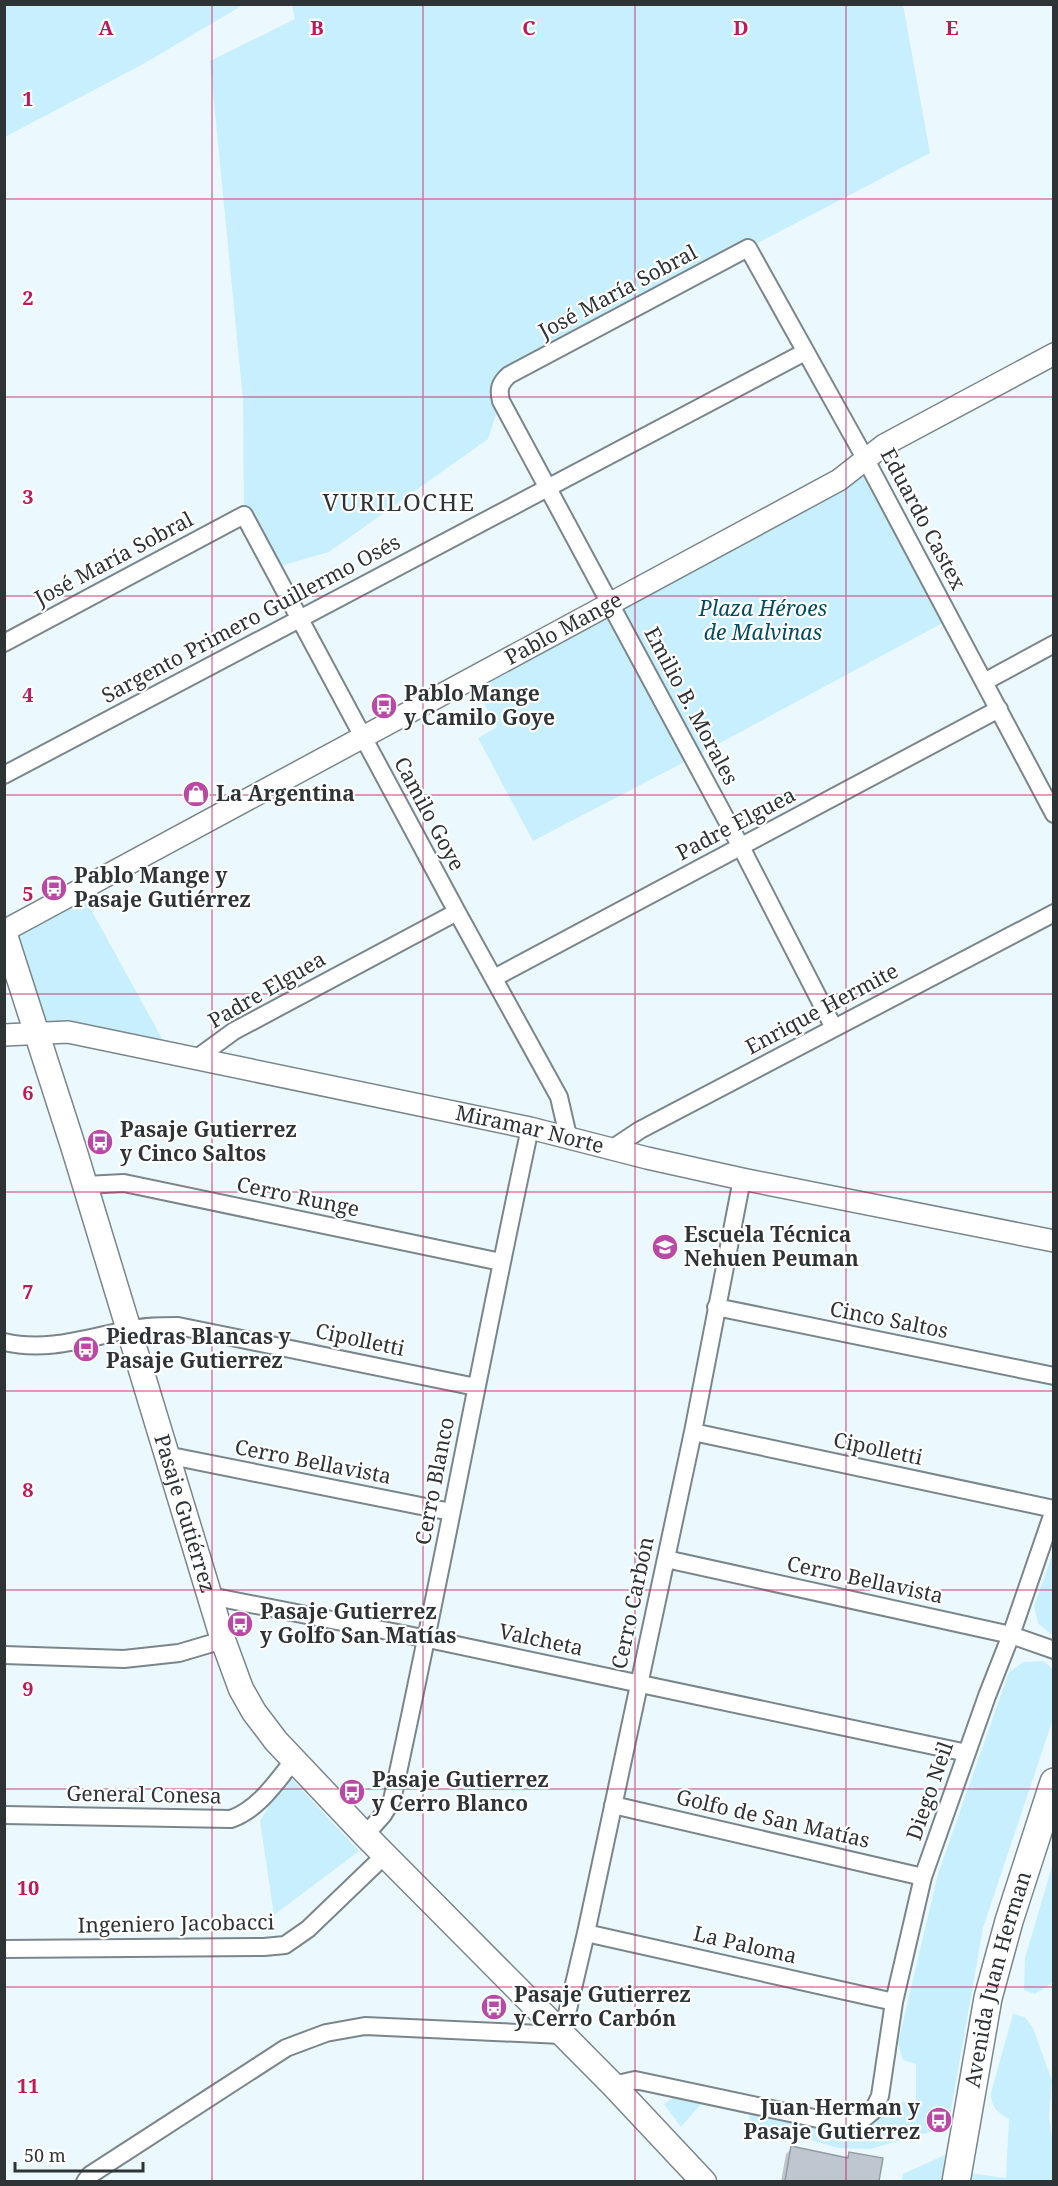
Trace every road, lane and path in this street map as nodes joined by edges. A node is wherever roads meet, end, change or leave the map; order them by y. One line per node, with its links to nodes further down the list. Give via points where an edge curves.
1 (748, 248): 2 (street, Eduardo Castex); 4 (street, José María Sobral)
2 (805, 352): 5 (street, Eduardo Castex); 6 (street, Sargento Primero Guillermo Osés)
3 (1053, 354): 5 (street, Pablo Mange, via 884,445)
4 (509, 375): 6 (street, Emilio B. Morales, via 499,390 501,401)
5 (866, 460): 8 (street, Pablo Mange, via 839,480); 12 (street, Eduardo Castex)
6 (548, 488): 8 (street, Emilio B. Morales); 9 (street, Sargento Primero Guillermo Osés)
7 (244, 515): 9 (street, Camilo Goye); 10 (street, José María Sobral)
8 (610, 604): 14 (street, Pablo Mange); 17 (street, Emilio B. Morales)
9 (300, 619): 14 (street, Camilo Goye); 15 (street, Sargento Primero Guillermo Osés)
10 (4, 643)
11 (1053, 644): 12 (street)
12 (984, 682): 13 (street, Eduardo Castex)
13 (999, 709): 16 (street, Eduardo Castex); 17 (street, Padre Elguea)
14 (363, 738): 18 (street, Camilo Goye); 20 (street, Pablo Mange)
15 (4, 776)
16 (1053, 814)
17 (741, 847): 21 (street, Padre Elguea); 22 (street, Emilio B. Morales)
18 (457, 912): 21 (street, Camilo Goye); 25 (street, Padre Elguea, via 234,1031)
19 (1053, 913): 22 (street, Enrique Hermite)
20 (4, 931): 23 (main road, Pasaje Gutiérrez)
21 (494, 978): 27 (street, Camilo Goye, via 559,1097)
22 (834, 1028): 28 (street, Enrique Hermite, via 640,1130)
23 (38, 1034): 24 (street, Miramar Norte); 25 (street, Miramar Norte, via 68,1032); 30 (main road, Pasaje Gutiérrez)
24 (4, 1035)
25 (197, 1058): 26 (street, Miramar Norte)
26 (530, 1128): 27 (street, Miramar Norte); 32 (street, Cerro Blanco)
27 (568, 1136): 28 (street, Miramar Norte)
28 (614, 1148): 29 (street, Miramar Norte)
29 (742, 1179): 31 (street, Miramar Norte); 33 (street, Cerro Carbón)
30 (85, 1185): 32 (street, Cerro Runge, via 124,1184); 34 (main road, Pasaje Gutiérrez)
31 (1053, 1241)
32 (501, 1262): 37 (street, Cerro Blanco)
33 (716, 1307): 36 (street, Cinco Saltos); 38 (street, Cerro Carbón)
34 (128, 1330): 35 (street, Cipolletti, via 44,1346); 37 (street, Cipolletti, via 178,1326); 39 (main road, Pasaje Gutiérrez)
35 (4, 1342)
36 (1053, 1376)
37 (476, 1387): 41 (street, Cerro Blanco)
38 (693, 1432): 40 (street, Cipolletti); 42 (street, Cerro Carbón)
39 (166, 1455): 41 (street, Cerro Bellavista); 43 (main road, Pasaje Gutiérrez)
40 (1053, 1509): 44 (street, Diego Neil)
41 (451, 1512): 45 (street, Cerro Blanco)
42 (666, 1559): 44 (street, Cerro Bellavista); 49 (street, Cerro Carbón)
43 (210, 1596): 45 (street, Valcheta); 46 (main road, Pasaje Gutiérrez)
44 (1011, 1635): 47 (street, Cerro Bellavista); 50 (street, Diego Neil)
45 (428, 1639): 49 (street, Valcheta); 55 (street, Cerro Blanco, via 392,1800)
46 (223, 1640): 48 (street, via 179,1653 124,1659); 51 (main road, Pasaje Gutiérrez, via 254,1712)
47 (1053, 1650)
48 (4, 1655)
49 (638, 1684): 50 (street, Valcheta); 53 (street, Cerro Carbón)
50 (967, 1753): 57 (street, Diego Neil)
51 (294, 1760): 54 (street, General Conesa, via 253,1808 231,1819); 55 (main road, Pasaje Gutiérrez)
52 (1053, 1782): 65 (main road, Avenida Juan Herman, via 988,1998)
53 (613, 1805): 57 (street, Golfo de San Matías); 58 (street, Cerro Carbón)
54 (4, 1815)
55 (365, 1835): 56 (main road, Pasaje Gutiérrez)
56 (385, 1855): 59 (street, Ingeniero Jacobacci, via 308,1929 285,1945); 61 (main road, Pasaje Gutiérrez)
57 (923, 1877): 60 (street, Diego Neil)
58 (586, 1933): 60 (street, La Paloma); 61 (street, Cerro Carbón)
59 (4, 1949)
60 (894, 2002): 62 (street, Diego Neil, via 880,2096 873,2111 862,2120 842,2124 635,2080)
61 (562, 2035): 62 (main road, Pasaje Gutiérrez); 63 (street, via 365,2026 326,2033 286,2048)
62 (613, 2085): 64 (main road, Pasaje Gutiérrez)
63 (85, 2181)
64 (702, 2181)
65 (956, 2181)

